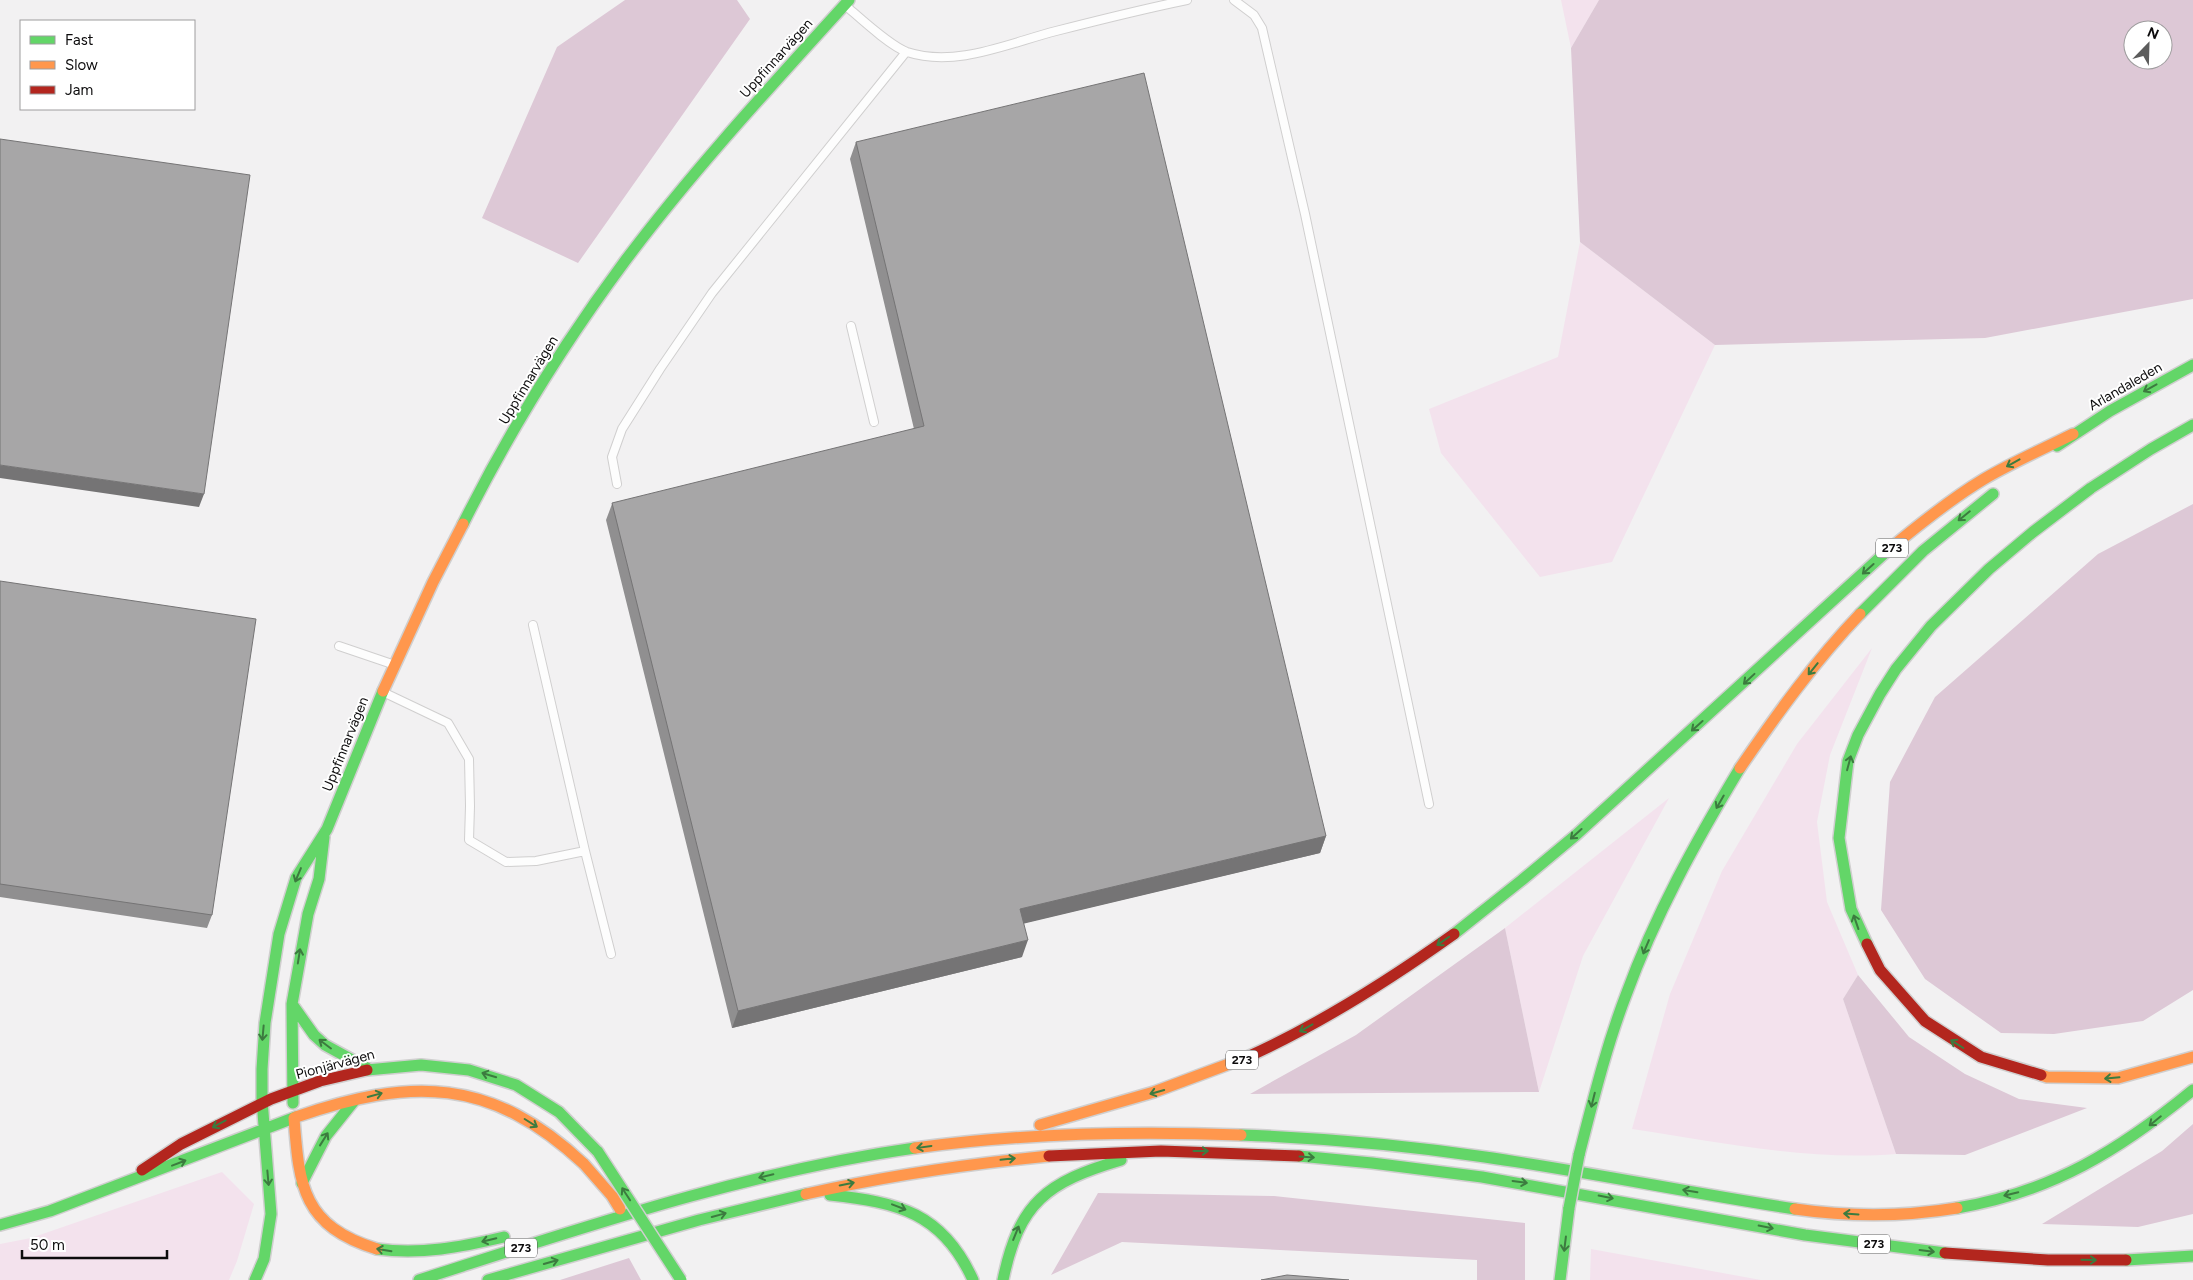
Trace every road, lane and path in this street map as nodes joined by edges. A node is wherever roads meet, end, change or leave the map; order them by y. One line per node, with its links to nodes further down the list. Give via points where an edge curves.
1 (1186, 0): 4 (lane, via 976,53 944,58)
2 (1234, 0): 17 (lane, via 1254,15 1262,28 1305,214)
3 (846, 2): 4 (lane, via 873,30); 15 (main road, Uppfinnarvägen, via 677,194 574,333 500,456 437,574)
4 (906, 52): 11 (lane, via 712,293 660,369 622,428 612,457)
5 (851, 326): 7 (lane)
6 (2193, 365): 9 (main road, Arlandaleden / 273, one-way to 9)
7 (874, 422)
8 (2193, 425): 22 (main road, one-way to 8, via 2173,1066 2127,1077 2075,1081 2022,1072 1978,1057 1935,1031 1896,994 1866,949 1849,902 1840,858 1838,820 1848,760 1868,714 1901,660 1942,611 2064,507 2151,447)
9 (2073, 434): 10 (main road); 30 (main road, 273, one-way to 30, via 2017,461 1931,516 1871,566 1567,843 1483,913 1403,970 1289,1038 1228,1066 1152,1093 1046,1124)
10 (2018, 474)
11 (616, 484)
12 (2003, 486): 47 (main road, one-way to 47, bridge, via 1901,571 1844,632 1772,722 1731,783 1675,884 1627,993 1604,1060 1579,1155)
13 (533, 625): 19 (lane)
14 (339, 646): 15 (lane)
15 (394, 665): 16 (main road, Uppfinnarvägen)
16 (383, 692): 18 (main road, Uppfinnarvägen); 19 (lane, via 448,723 469,759 468,840 506,862 536,861)
17 (1429, 804)
18 (324, 834): 21 (main road, Uppfinnarvägen, one-way to 18, via 308,914 319,879); 26 (main road, Uppfinnarvägen, one-way to 26, via 298,872 278,938 262,1031)
19 (585, 851): 20 (lane)
20 (611, 954)
21 (292, 1004): 23 (main road, one-way to 21, via 324,1045); 25 (main road, Uppfinnarvägen)
22 (2193, 1057)
23 (367, 1068): 25 (main road, Pionjärvägen); 44 (main road, Pionjärvägen, one-way to 23, bridge, via 598,1152 585,1135 542,1098 516,1084 462,1068 426,1064)
24 (2193, 1090): 30 (main road, one-way to 30, via 2150,1126 2089,1164 2024,1191 1954,1209 1882,1216 1805,1210 1485,1157 1329,1139 1135,1132)
25 (292, 1091): 26 (main road, Pionjärvägen); 28 (main road, Uppfinnarvägen)
26 (262, 1101): 29 (main road, Uppfinnarvägen); 32 (main road, Pionjärvägen, one-way to 32, via 159,1156)
27 (354, 1101): 28 (main road, Pionjärvägen); 33 (main road, one-way to 27, via 326,1136); 39 (main road, Pionjärvägen, one-way to 39, bridge, via 383,1093 420,1090 478,1099 526,1119 569,1149 584,1164 612,1196)
28 (294, 1118): 29 (main road, Pionjärvägen); 33 (main road, Uppfinnarvägen)
29 (264, 1129): 32 (main road, Pionjärvägen, one-way to 29); 41 (main road, Uppfinnarvägen, one-way to 41, via 269,1238)
30 (973, 1140): 35 (main road, 273, one-way to 35, via 788,1171)
31 (1152, 1151): 34 (main road, 273, one-way to 31, via 963,1164); 40 (main road, 273, one-way to 40, via 1338,1159 1482,1177 1558,1188 1805,1235 1932,1251 2020,1259); 46 (main road, one-way to 31, via 1015,1234 1024,1215 1036,1201 1082,1172)
32 (132, 1179): 36 (main road, Pionjärvägen, via 80,1201)
33 (302, 1183): 38 (main road, Uppfinnarvägen, one-way to 33, via 447,1249 408,1253 379,1250 360,1244 329,1226 308,1200)
34 (800, 1193): 43 (main road, 273, one-way to 34); 45 (main road, 273, one-way to 45, via 859,1197 913,1212 938,1228 957,1248)
35 (624, 1217): 37 (main road); 42 (main road, 273)
36 (0, 1225)
37 (537, 1230)
38 (518, 1233)
39 (643, 1246)
40 (2193, 1256)
41 (255, 1280)
42 (419, 1280)
43 (488, 1280)
44 (681, 1280)
45 (973, 1280)
46 (1003, 1280)
47 (1560, 1280)

